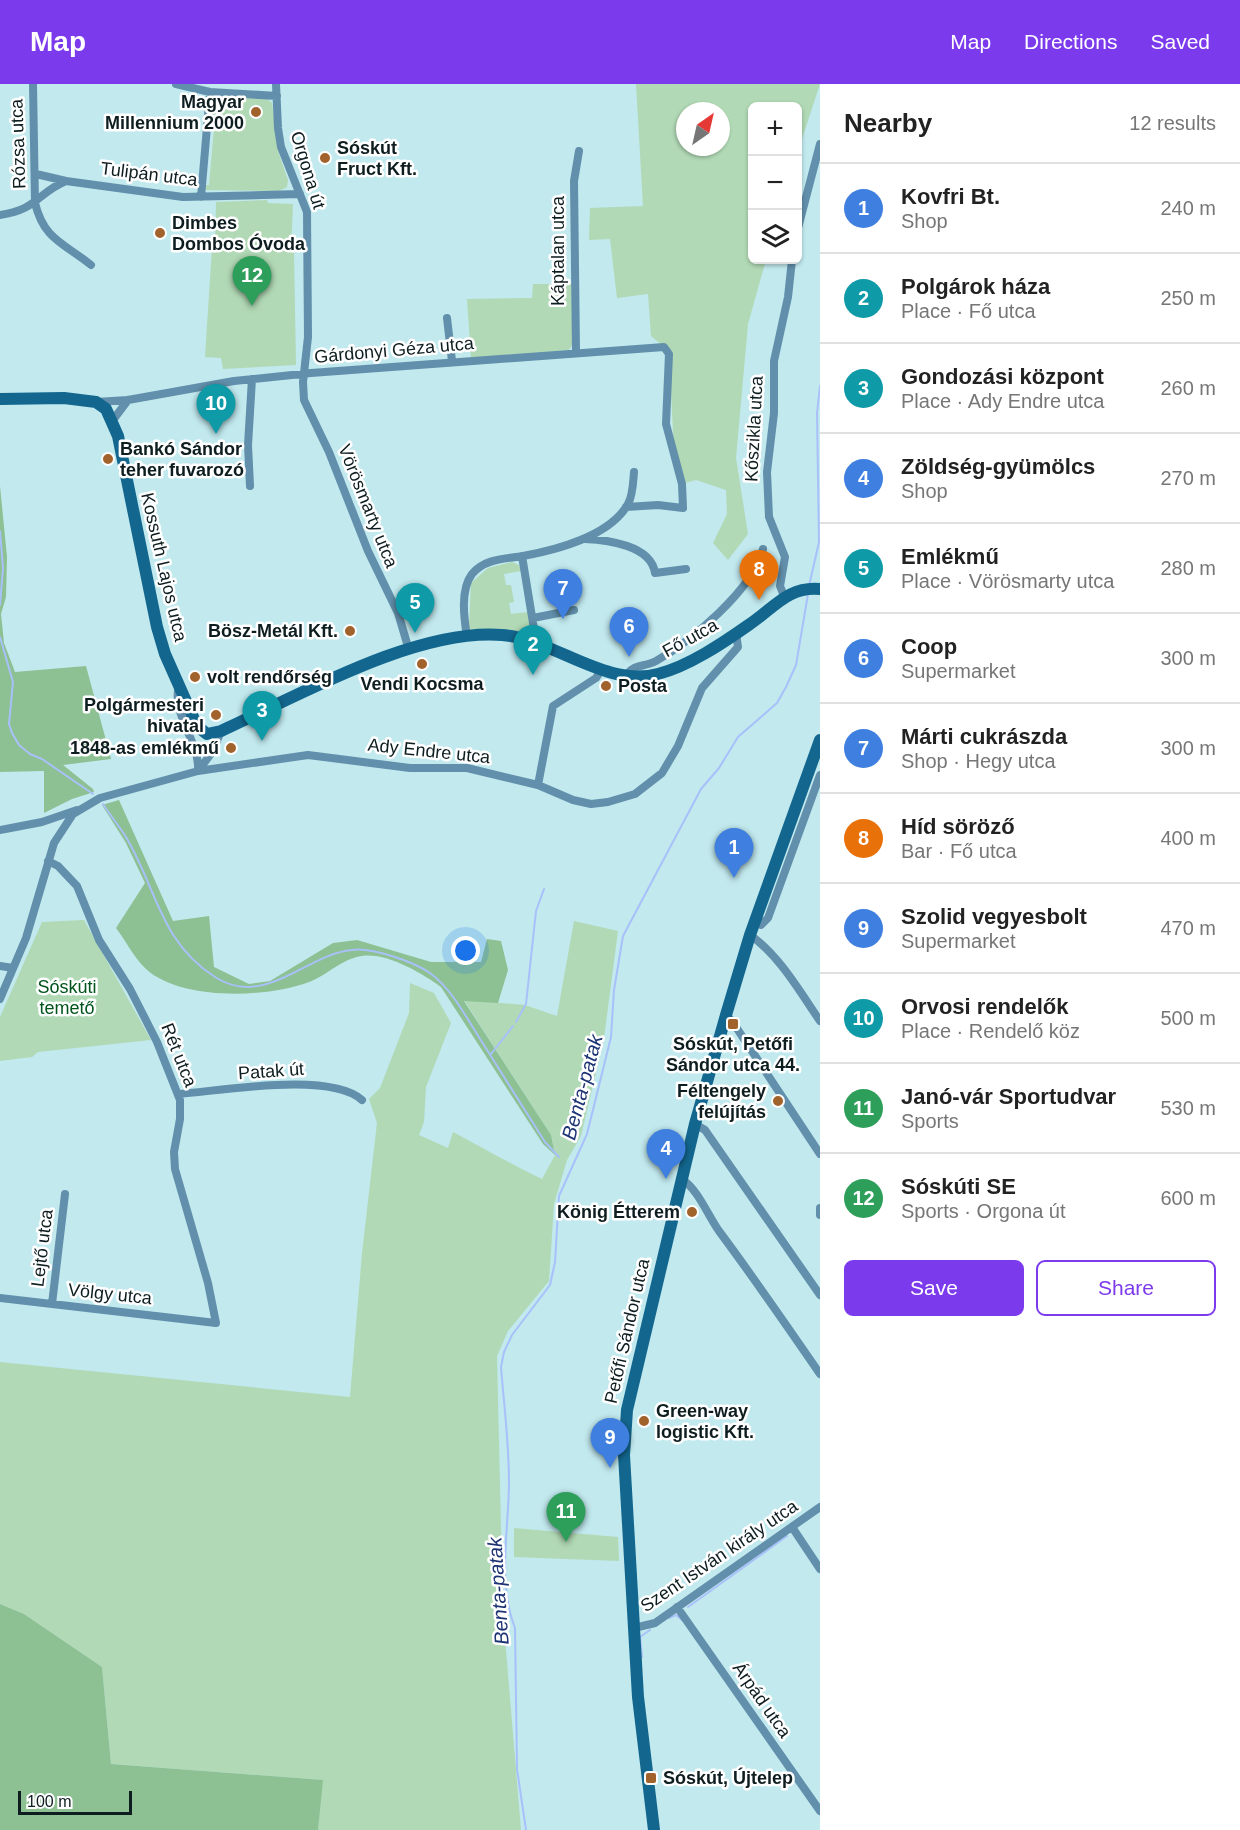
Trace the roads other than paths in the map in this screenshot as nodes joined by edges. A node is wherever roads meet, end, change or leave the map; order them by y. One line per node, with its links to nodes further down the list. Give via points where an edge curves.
1 (33, 84): 8 (street, Rózsa utca)
2 (176, 84): 4 (street)
3 (276, 84): 5 (street, Orgona út)
4 (210, 92): 5 (street); 11 (street)
5 (277, 96): 10 (street, Orgona út, via 281,147)
6 (820, 144): 13 (street)
7 (579, 151): 18 (street, Káptalan utca, via 574,181)
8 (36, 174): 9 (street, Tulipán utca); 12 (street, Rózsa utca)
9 (66, 181): 11 (street, Tulipán utca); 12 (street)
10 (300, 194): 11 (street, Tulipán utca); 20 (street, Orgona út, via 307,213 308,337)
11 (201, 197)
12 (35, 203): 14 (street); 16 (street, via 47,233)
13 (802, 213)
14 (0, 215)
15 (792, 264): 36 (street, Kőszikla utca, via 774,361 774,413 767,466 769,517 785,557 780,586)
16 (91, 265)
17 (447, 318): 19 (street)
18 (576, 352): 19 (street, Gárdonyi Géza utca); 28 (street, Gárdonyi Géza utca, via 664,347 669,354 666,424 682,484 683,508)
19 (452, 361): 20 (street, Gárdonyi Géza utca)
20 (304, 374): 21 (street, Gárdonyi Géza utca); 42 (street, Vörösmarty utca, via 308,410 398,613)
21 (252, 379): 23 (street, Gárdonyi Géza utca); 27 (street)
22 (0, 399): 24 (street)
23 (128, 400): 24 (street, Gárdonyi Géza utca); 25 (street)
24 (96, 402): 25 (street)
25 (113, 420): 45 (street, Kossuth Lajos utca, via 157,627)
26 (634, 472): 28 (street)
27 (250, 486)
28 (626, 507): 29 (street)
29 (598, 530): 30 (street); 31 (street)
30 (585, 539): 31 (street); 33 (street)
31 (601, 540): 34 (street, via 630,548 651,561 655,573)
32 (764, 549): 44 (street, via 744,584 718,614 658,660 635,667)
33 (522, 556): 38 (street); 40 (street, via 494,560 473,573 465,596)
34 (686, 569)
35 (820, 589): 36 (street)
36 (788, 594): 39 (street, Fő utca)
37 (574, 610): 38 (street)
38 (533, 618): 41 (street)
39 (736, 633): 44 (street, Fő utca, via 662,673); 52 (street, Ady Endre utca, via 738,647 702,688 678,746 657,779 635,794 600,804 573,801)
40 (467, 637): 41 (street, Fő utca, via 503,635); 42 (street, Fő utca)
41 (532, 642): 43 (street, Fő utca)
42 (409, 650): 46 (street, Fő utca)
43 (602, 669): 44 (street, Fő utca); 52 (street, via 596,678 554,706)
44 (627, 674)
45 (179, 686): 46 (street, Kossuth Lajos utca, via 199,730 207,734); 50 (street, via 177,702 199,757)
46 (221, 731): 48 (street)
47 (820, 741): 58 (street, Petőfi Sándor utca)
48 (213, 751): 49 (street); 50 (street)
49 (222, 768): 50 (street, Ady Endre utca); 52 (street, Ady Endre utca, via 308,755 410,768 467,768)
50 (198, 771): 53 (street, Ady Endre utca, via 100,798)
51 (820, 775): 58 (street, via 768,918)
52 (538, 785)
53 (78, 810): 54 (street, Ady Endre utca); 56 (street)
54 (49, 820): 55 (street, Ady Endre utca); 56 (street)
55 (0, 830)
56 (60, 831): 57 (street)
57 (48, 861): 60 (street, via 36,909); 64 (street, Rét utca, via 77,886 94,931 154,1034)
58 (752, 929): 62 (street, Petőfi Sándor utca); 63 (street)
59 (0, 966): 60 (street)
60 (13, 968): 61 (street)
61 (0, 999)
62 (726, 1015): 66 (street, Petőfi Sándor utca); 67 (street)
63 (820, 1021)
64 (178, 1094): 65 (street, Patak út, via 311,1084 341,1087); 73 (street, Rét utca, via 181,1109 175,1169)
65 (362, 1100)
66 (695, 1124): 68 (street, Petőfi Sándor utca); 70 (street, via 705,1130)
67 (820, 1154)
68 (682, 1179): 74 (street, via 690,1184 719,1231); 80 (street, Petőfi Sándor utca, via 624,1433)
69 (65, 1194): 72 (street, Lejtő utca)
70 (820, 1295)
71 (0, 1298): 72 (street, Völgy utca)
72 (52, 1304): 73 (street, Völgy utca)
73 (216, 1323)
74 (817, 1362): 75 (street)
75 (820, 1374)
76 (820, 1508): 77 (street, Szent István király utca)
77 (792, 1527): 78 (street); 79 (street, Szent István király utca)
78 (820, 1569)
79 (677, 1607): 80 (street, Szent István király utca, via 654,1623); 81 (street, Árpád utca)
80 (634, 1628): 82 (street, Petőfi Sándor utca)
81 (820, 1811)
82 (654, 1830)

